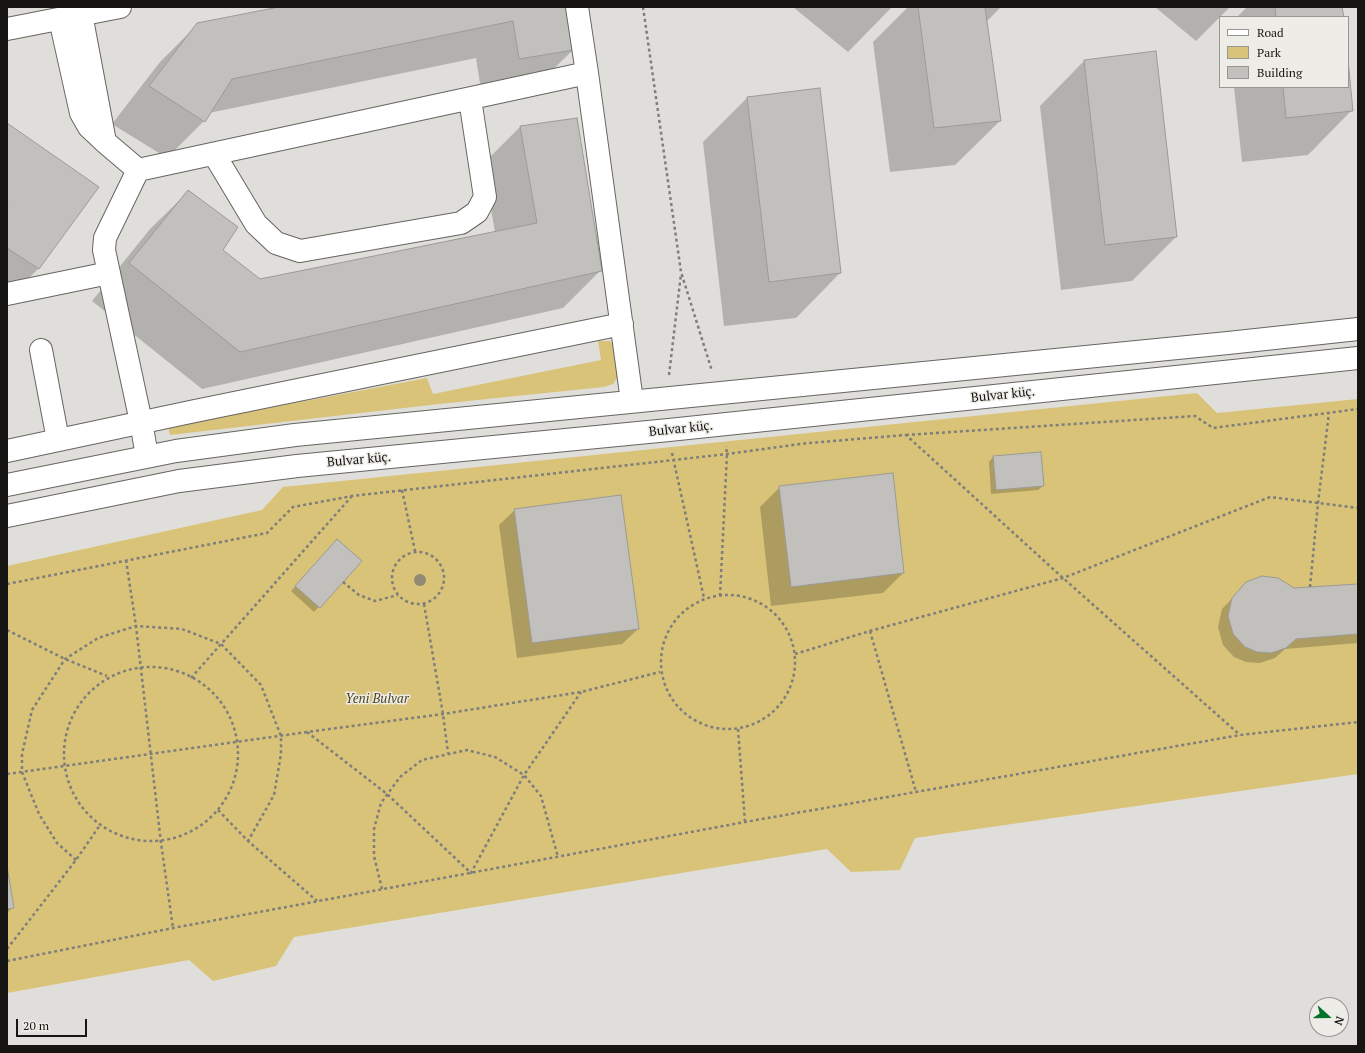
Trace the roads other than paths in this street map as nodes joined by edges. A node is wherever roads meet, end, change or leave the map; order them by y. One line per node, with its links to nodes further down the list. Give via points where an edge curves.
1 (120, 7): 3 (street)
2 (577, 7): 6 (street)
3 (81, 14): 4 (street); 8 (street)
4 (60, 19): 5 (street); 8 (street, via 81,113 89,127)
5 (7, 29)
6 (588, 73): 7 (street); 13 (street)
7 (470, 99): 9 (street); 9 (street, via 485,197 477,212 461,223 300,251 276,243 256,224)
8 (105, 142): 10 (street)
9 (214, 154): 10 (street)
10 (138, 170): 11 (street, via 105,238 104,250)
11 (109, 273): 12 (street); 20 (street)
12 (7, 294)
13 (622, 324): 19 (street); 20 (street)
14 (1358, 329): 15 (street)
15 (1228, 343): 18 (street); 19 (street)
16 (41, 350): 22 (street)
17 (1358, 358): 18 (street, Bulvar küç.)
18 (1231, 372): 25 (street, Bulvar küç.)
19 (632, 401): 21 (street)
20 (141, 422): 22 (street); 24 (street)
21 (295, 435): 24 (street); 25 (street)
22 (58, 440): 23 (street)
23 (7, 451)
24 (147, 456): 26 (street)
25 (297, 466): 27 (street, Bulvar küç., via 180,481)
26 (7, 485)
27 (7, 516)

